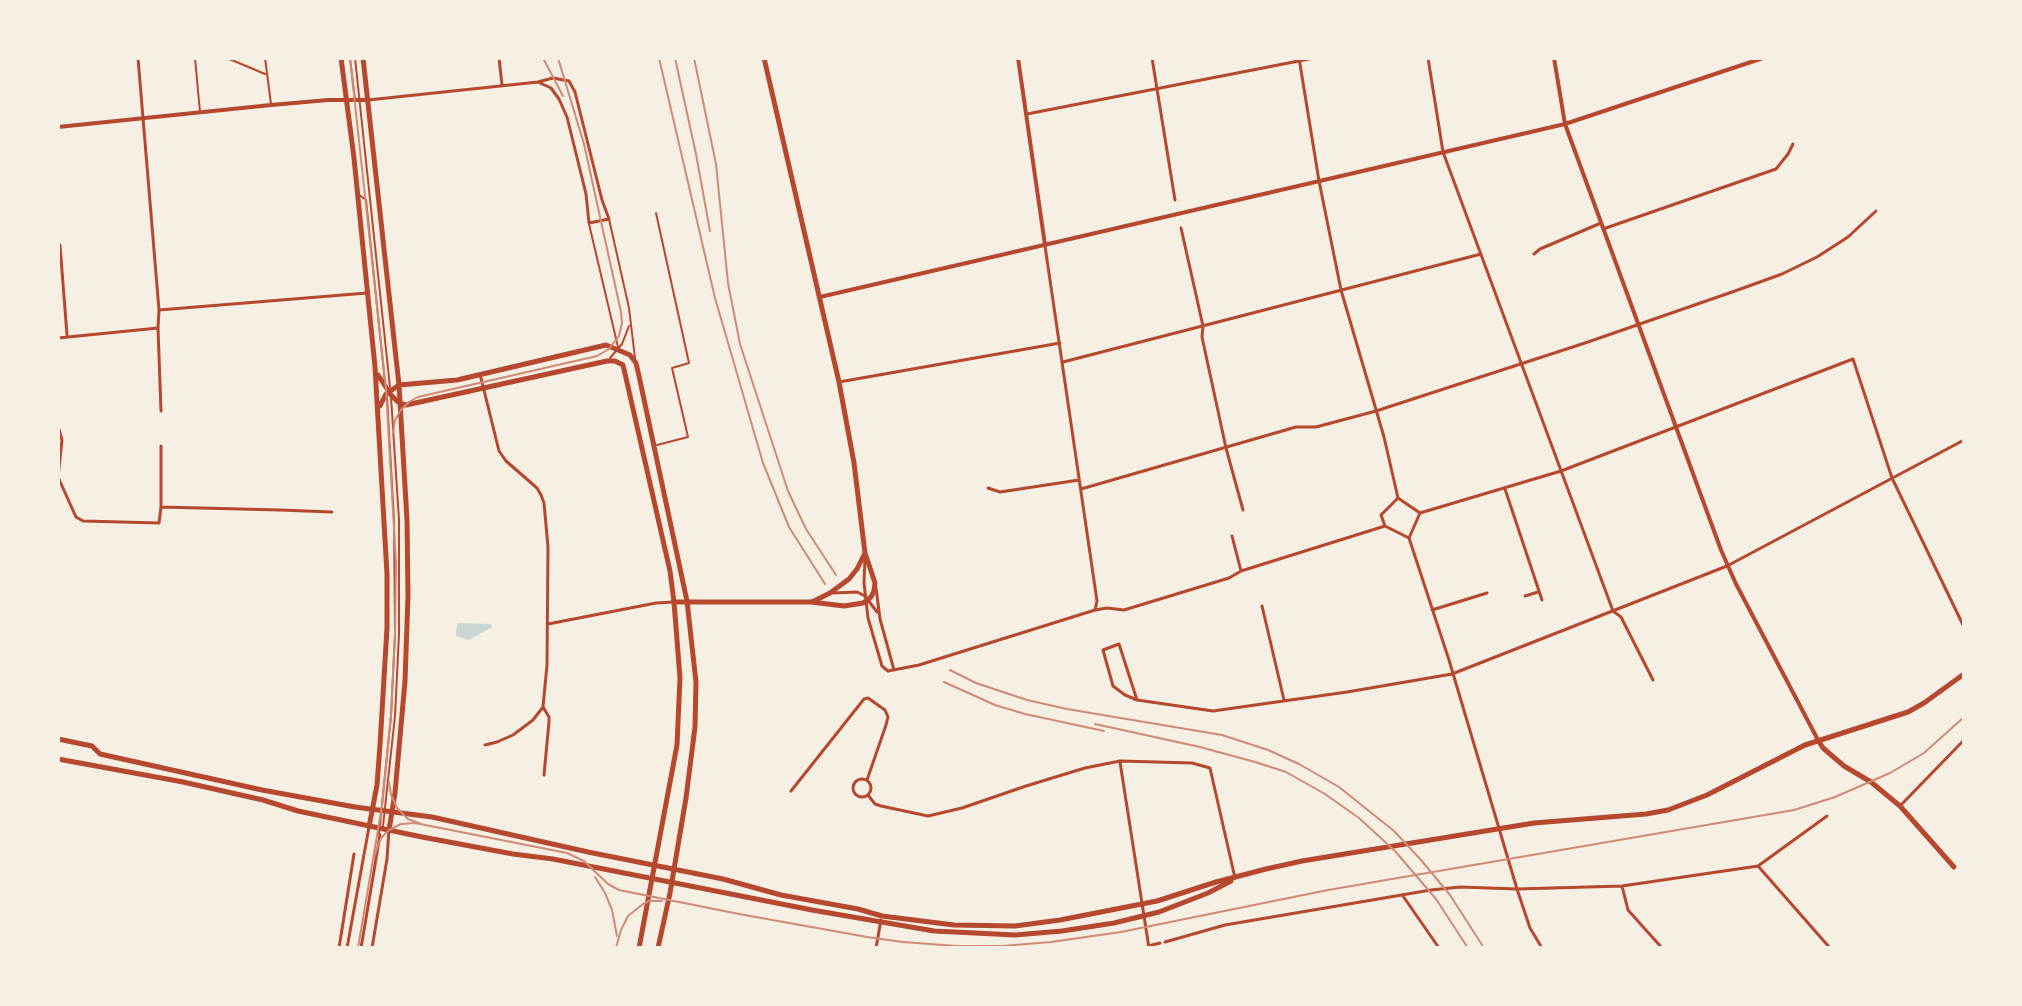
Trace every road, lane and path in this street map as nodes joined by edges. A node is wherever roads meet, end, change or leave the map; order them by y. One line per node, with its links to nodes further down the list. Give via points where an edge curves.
1 (138, 58): 26 (street)
2 (195, 58): 24 (lane)
3 (227, 58): 17 (lane)
4 (265, 58): 17 (lane)
5 (341, 58): 21 (main road)
6 (353, 58): 21 (lane)
7 (363, 58): 22 (main road)
8 (499, 58): 19 (street)
9 (764, 58): 48 (main road)
10 (1018, 58): 25 (street)
11 (1152, 58): 20 (street)
12 (1314, 58): 16 (street)
13 (1428, 58): 30 (street)
14 (1554, 58): 27 (street)
15 (1763, 58): 27 (street)
16 (1299, 59): 20 (street); 31 (street)
17 (267, 75): 23 (lane)
18 (538, 82): 19 (street); 38 (street, via 561,78 572,84); 39 (street, via 551,88 567,117)
19 (502, 85): 22 (street)
20 (1157, 90): 25 (street); 35 (street)
21 (354, 100): 22 (street); 23 (street); 33 (main road); 34 (lane)
22 (368, 100): 32 (main road)
23 (271, 105): 24 (street)
24 (200, 113): 26 (street)
25 (1026, 114): 43 (street)
26 (144, 119): 28 (street); 49 (street)
27 (1565, 124): 30 (street); 40 (street)
28 (58, 127)
29 (1793, 144): 40 (street, via 1776,169)
30 (1443, 152): 31 (street); 44 (street)
31 (1319, 181): 43 (street); 46 (street)
32 (378, 190): 34 (lane); 66 (main road)
33 (357, 193): 47 (main road); 68 (lane, via 366,200)
34 (370, 199): 68 (lane)
35 (1175, 200)
36 (1876, 211): 50 (street, via 1848,237 1782,274)
37 (656, 213): 76 (lane, via 689,363 672,368 688,437)
38 (609, 219): 39 (street); 51 (lane)
39 (589, 223): 57 (lane)
40 (1602, 226): 45 (street); 50 (street)
41 (1181, 228): 52 (street)
42 (59, 245): 54 (street)
43 (1045, 245): 48 (street); 56 (street)
44 (1481, 254): 46 (street); 61 (street)
45 (1534, 254)
46 (1341, 290): 52 (street); 71 (street)
47 (367, 293): 49 (street); 63 (main road)
48 (820, 297): 65 (main road)
49 (159, 310): 53 (street)
50 (1638, 324): 61 (street); 74 (street)
51 (630, 325): 57 (lane); 60 (lane)
52 (1203, 326): 59 (street); 78 (street)
53 (158, 328): 54 (street); 70 (street)
54 (67, 336): 55 (street)
55 (58, 338)
56 (1060, 343): 59 (street); 65 (street)
57 (618, 349): 58 (lane); 60 (main road); 62 (lane); 64 (main road, via 606,345)
58 (607, 361): 62 (main road); 67 (main road)
59 (1063, 362): 81 (street)
60 (636, 363): 76 (main road)
61 (1521, 364): 71 (street); 79 (street)
62 (623, 365): 104 (main road)
63 (375, 367): 68 (main road); 72 (main road)
64 (480, 374): 66 (main road); 67 (street)
65 (839, 382): 93 (main road)
66 (399, 385): 68 (main road); 69 (main road)
67 (483, 387): 69 (main road); 111 (street, via 499,451 537,488 544,503)
68 (388, 392): 69 (main road); 72 (main road); 132 (lane, via 400,591)
69 (400, 403): 132 (main road, via 408,596 405,681)
70 (161, 411)
71 (1376, 411): 78 (street); 85 (street)
72 (378, 415): 131 (main road, via 387,628)
73 (58, 426): 86 (street, via 58,477 79,520 159,523)
74 (1675, 427): 79 (street); 80 (street, via 1853,359); 94 (street)
75 (1964, 440): 80 (street)
76 (654, 445): 103 (main road)
77 (161, 446): 86 (street)
78 (1226, 448): 83 (street); 87 (street)
79 (1561, 471): 84 (street); 109 (street)
80 (1892, 478): 94 (street); 112 (street)
81 (1080, 480): 82 (street, via 1000,492); 83 (street)
82 (988, 488)
83 (1081, 489): 107 (street)
84 (1505, 489): 89 (street); 97 (street)
85 (1398, 498): 89 (street); 90 (street, via 1381,515)
86 (161, 507): 88 (street)
87 (1243, 510)
88 (332, 512)
89 (1420, 513): 92 (street)
90 (1385, 526): 92 (street); 95 (street)
91 (1232, 536): 95 (street)
92 (1409, 538): 108 (street)
93 (865, 553): 96 (main road); 98 (main road, via 853,575); 101 (street)
94 (1727, 566): 109 (street); 121 (street)
95 (1241, 571): 107 (street, via 1124,610)
96 (875, 583): 101 (main road); 110 (street)
97 (1538, 592): 100 (street); 102 (street)
98 (830, 593): 101 (street, via 851,591); 105 (main road)
99 (1487, 593): 108 (street)
100 (1525, 596)
101 (866, 599): 105 (main road, via 844,606); 110 (street); 113 (street, via 882,666)
102 (1542, 600)
103 (687, 601): 104 (main road); 105 (main road); 141 (main road, via 696,674 695,727)
104 (674, 602): 111 (street); 138 (main road, via 679,723)
105 (811, 602)
106 (1262, 606): 118 (street)
107 (1095, 610): 113 (street)
108 (1432, 610): 114 (street)
109 (1613, 611): 114 (street); 116 (street)
110 (879, 615): 113 (street)
111 (548, 624): 119 (street)
112 (1964, 627)
113 (894, 670)
114 (1452, 674): 118 (street); 135 (street)
115 (1964, 674): 121 (main road, via 1908,712)
116 (1653, 680)
117 (1137, 700): 117 (street, via 1119,644 1103,650 1113,686); 118 (street, via 1213,711)
118 (1284, 702)
119 (543, 707): 123 (street, via 513,735); 126 (street, via 549,717)
120 (58, 739): 131 (main road, via 136,762)
121 (1818, 740): 130 (main road); 135 (main road, via 1668,810)
122 (1964, 740): 130 (street)
123 (485, 745)
124 (58, 759): 134 (main road)
125 (1120, 761): 129 (street, via 928,816 875,804); 142 (street, via 1210,768); 148 (street)
126 (544, 775)
127 (867, 780): 128 (street, via 888,717 868,698); 129 (street, via 872,788); 129 (street, via 856,780 852,788 859,797)
128 (791, 791)
129 (868, 795)
130 (1900, 806): 140 (main road)
131 (372, 810): 132 (main road); 134 (main road)
132 (386, 811): 136 (main road); 136 (lane); 138 (main road)
133 (1827, 816): 139 (street)
134 (369, 827): 136 (main road); 153 (street)
135 (1499, 829): 142 (main road, via 1302,861); 146 (street)
136 (383, 831): 143 (main road); 154 (street); 155 (street, via 387,859)
137 (354, 854): 152 (street)
138 (656, 865): 141 (main road); 143 (main road)
139 (1758, 866): 145 (street); 162 (street)
140 (1954, 867)
141 (673, 869): 144 (main road); 150 (main road, via 858,909)
142 (1235, 878): 148 (main road); 149 (main road)
143 (653, 880): 144 (main road); 156 (main road)
144 (672, 883): 150 (main road); 157 (main road)
145 (1622, 886): 146 (street); 161 (street, via 1628,910)
146 (1517, 889): 147 (street, via 1460,887); 160 (street)
147 (1403, 896): 151 (street, via 1225,925); 159 (street)
148 (1141, 905): 149 (street); 150 (main road, via 1015,926)
149 (1143, 916): 150 (main road, via 1015,935 934,931); 151 (street)
150 (882, 919): 158 (street)
151 (1148, 947)
152 (339, 948)
153 (347, 948)
154 (361, 948)
155 (372, 948)
156 (639, 948)
157 (658, 948)
158 (876, 948)
159 (1439, 948)
160 (1542, 948)
161 (1662, 948)
162 (1830, 948)

